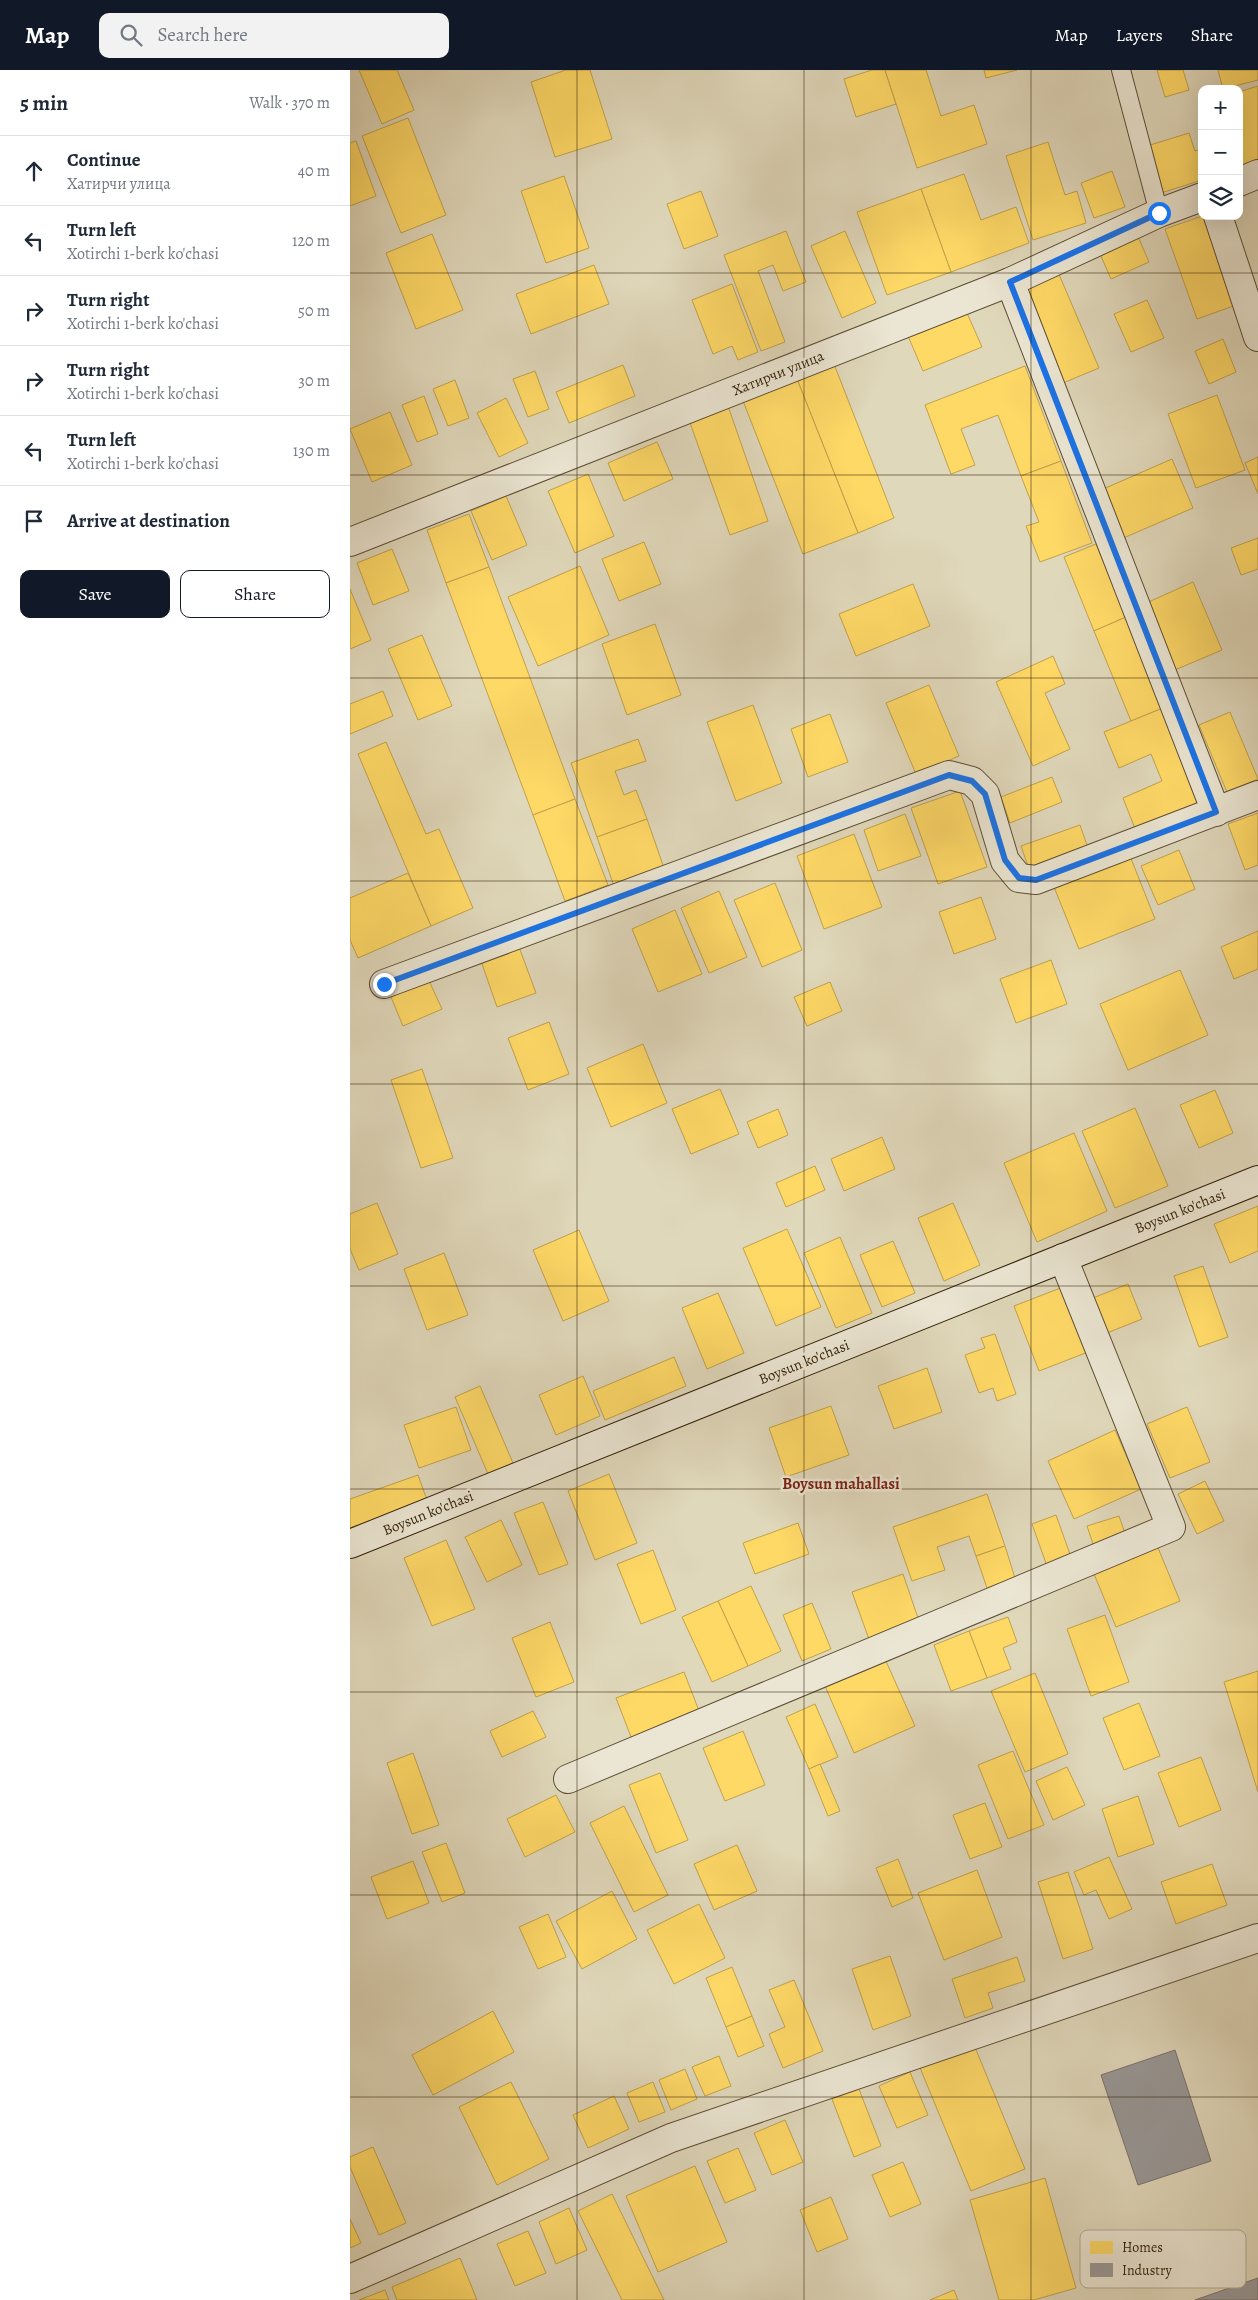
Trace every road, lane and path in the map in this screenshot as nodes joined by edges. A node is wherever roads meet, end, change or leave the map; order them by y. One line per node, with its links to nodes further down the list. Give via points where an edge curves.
1 (1121, 70): 5 (lane)
2 (1258, 174): 3 (street)
3 (1243, 180)
4 (1198, 198): 5 (street, Хатирчи улица)
5 (1159, 213): 7 (street, Хатирчи улица)
6 (1219, 220): 8 (street)
7 (1010, 282): 9 (street, Хатирчи улица); 11 (street)
8 (1258, 337)
9 (350, 542)
10 (1258, 795): 11 (street)
11 (1216, 812): 12 (street, via 1036,880 1019,878 1005,860 985,794 972,781 949,775)
12 (384, 984)
13 (1258, 1180): 14 (street, Boysun ko'chasi)
14 (1062, 1258): 15 (street, Boysun ko'chasi); 16 (street, via 1171,1527)
15 (350, 1544)
16 (568, 1779)
17 (1258, 1938): 18 (street, via 671,2138)
18 (350, 2279)

